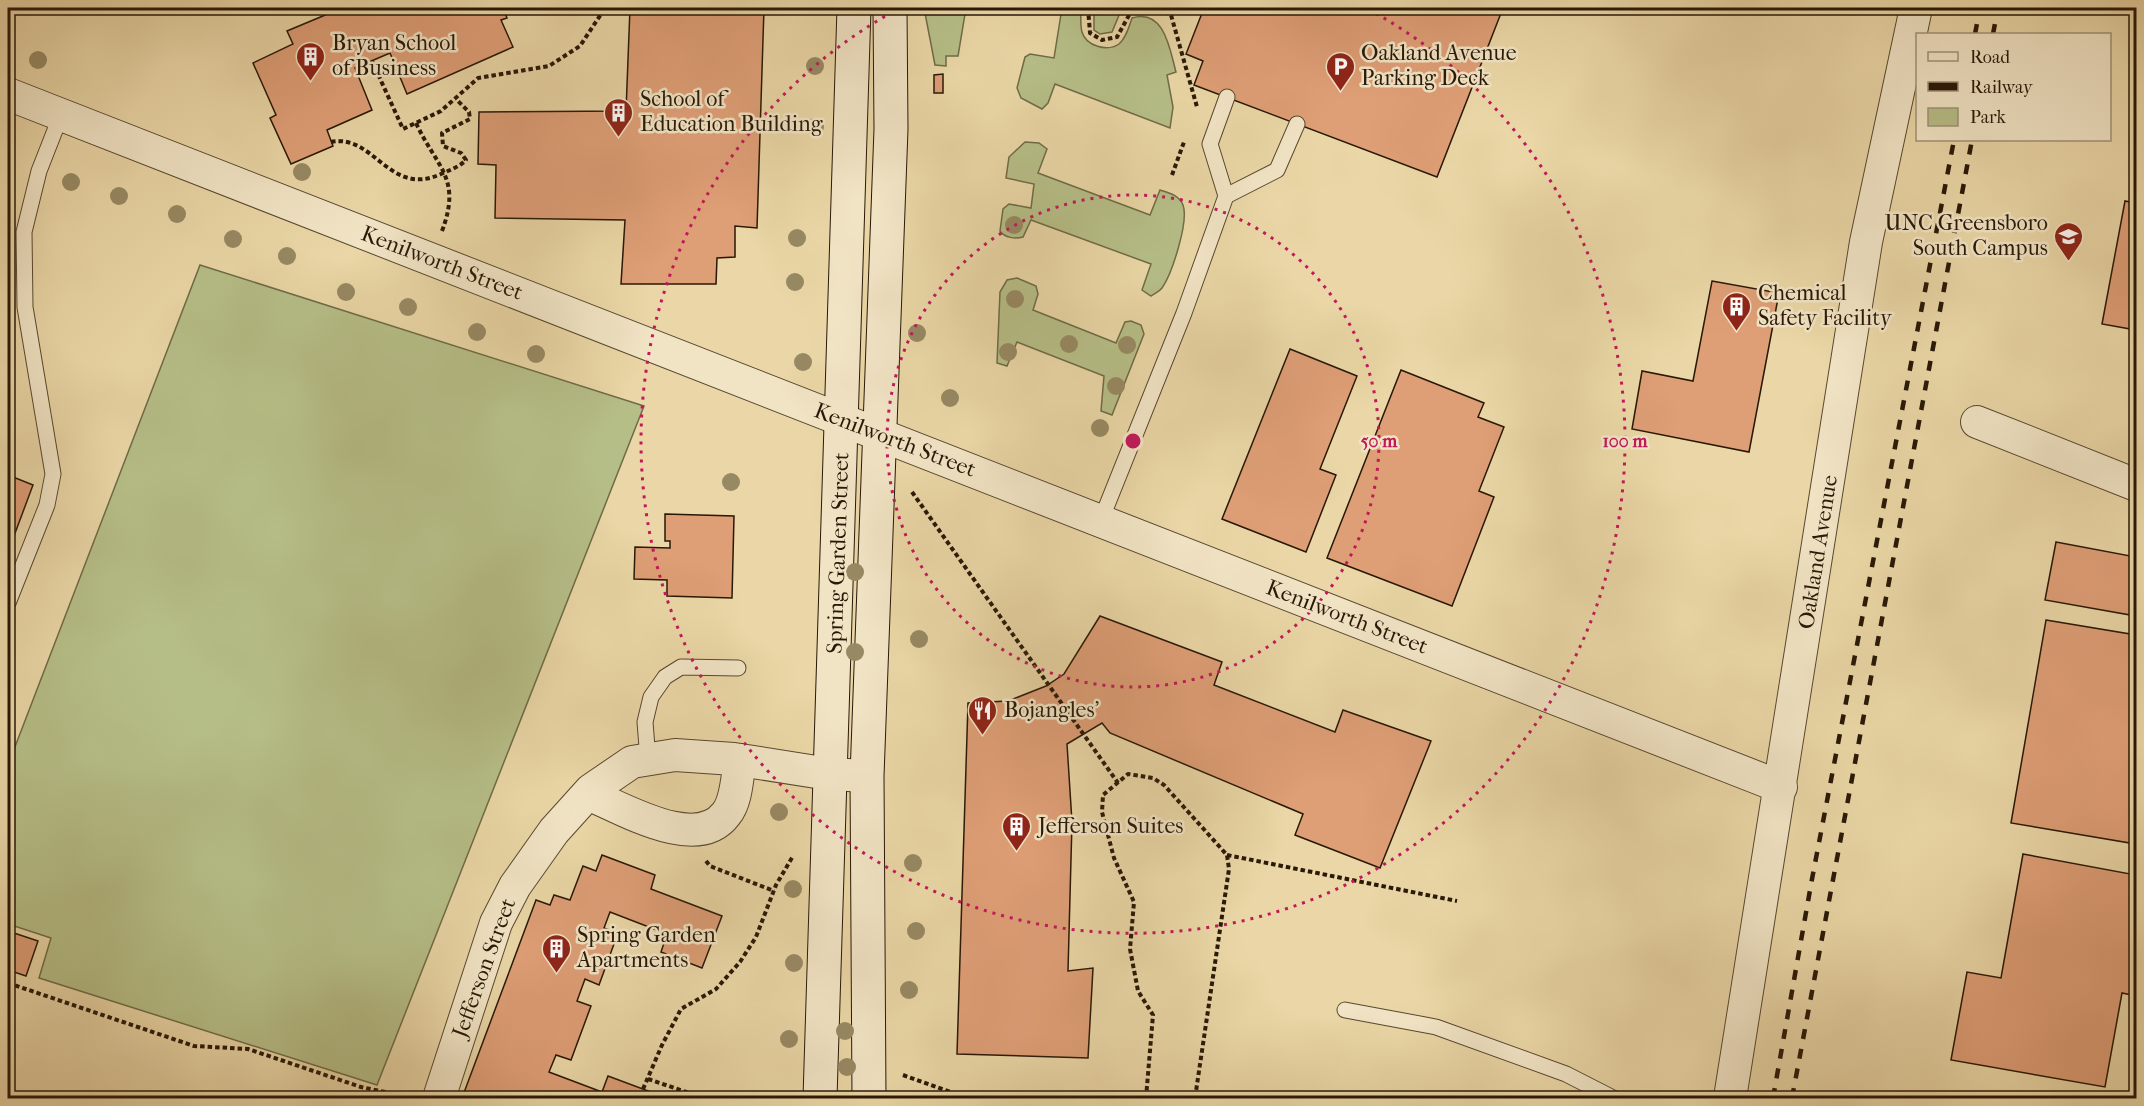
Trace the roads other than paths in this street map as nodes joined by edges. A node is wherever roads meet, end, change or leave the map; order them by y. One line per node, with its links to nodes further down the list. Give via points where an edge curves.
1 (854, 8): 9 (main road, Spring Garden Street)
2 (891, 8): 11 (main road, Spring Garden Street)
3 (1916, 8): 20 (street, Oakland Avenue, via 1866,242)
4 (8, 94): 6 (street, Kenilworth Street)
5 (1227, 97): 8 (lane, via 1210,144)
6 (61, 115): 9 (street, Kenilworth Street); 14 (lane, via 39,171 24,232 25,307 53,474 47,505)
7 (1297, 124): 8 (lane, via 1277,170)
8 (1226, 196): 13 (lane)
9 (843, 420): 11 (street, Kenilworth Street); 18 (main road, Spring Garden Street)
10 (1977, 422): 12 (street)
11 (881, 433): 13 (street, Kenilworth Street); 19 (main road, Spring Garden Street)
12 (2136, 484)
13 (1101, 520): 20 (street, Kenilworth Street)
14 (8, 603)
15 (738, 668): 16 (lane, via 681,667 665,677 651,697 645,722)
16 (648, 760): 17 (street, Jefferson Street, via 675,755); 21 (street, Jefferson Street, via 632,762)
17 (740, 760): 18 (street, Jefferson Street); 21 (street, via 728,813 704,830 681,831)
18 (829, 774): 19 (street, Jefferson Street); 24 (main road, Spring Garden Street)
19 (867, 776): 25 (main road, Spring Garden Street)
20 (1781, 787): 27 (street, Oakland Avenue)
21 (588, 794): 23 (street, Jefferson Street, via 554,831 515,886 496,923)
22 (1345, 1010): 26 (lane, via 1436,1027 1566,1074)
23 (425, 1098)
24 (820, 1098)
25 (869, 1098)
26 (1613, 1098)
27 (1730, 1098)

